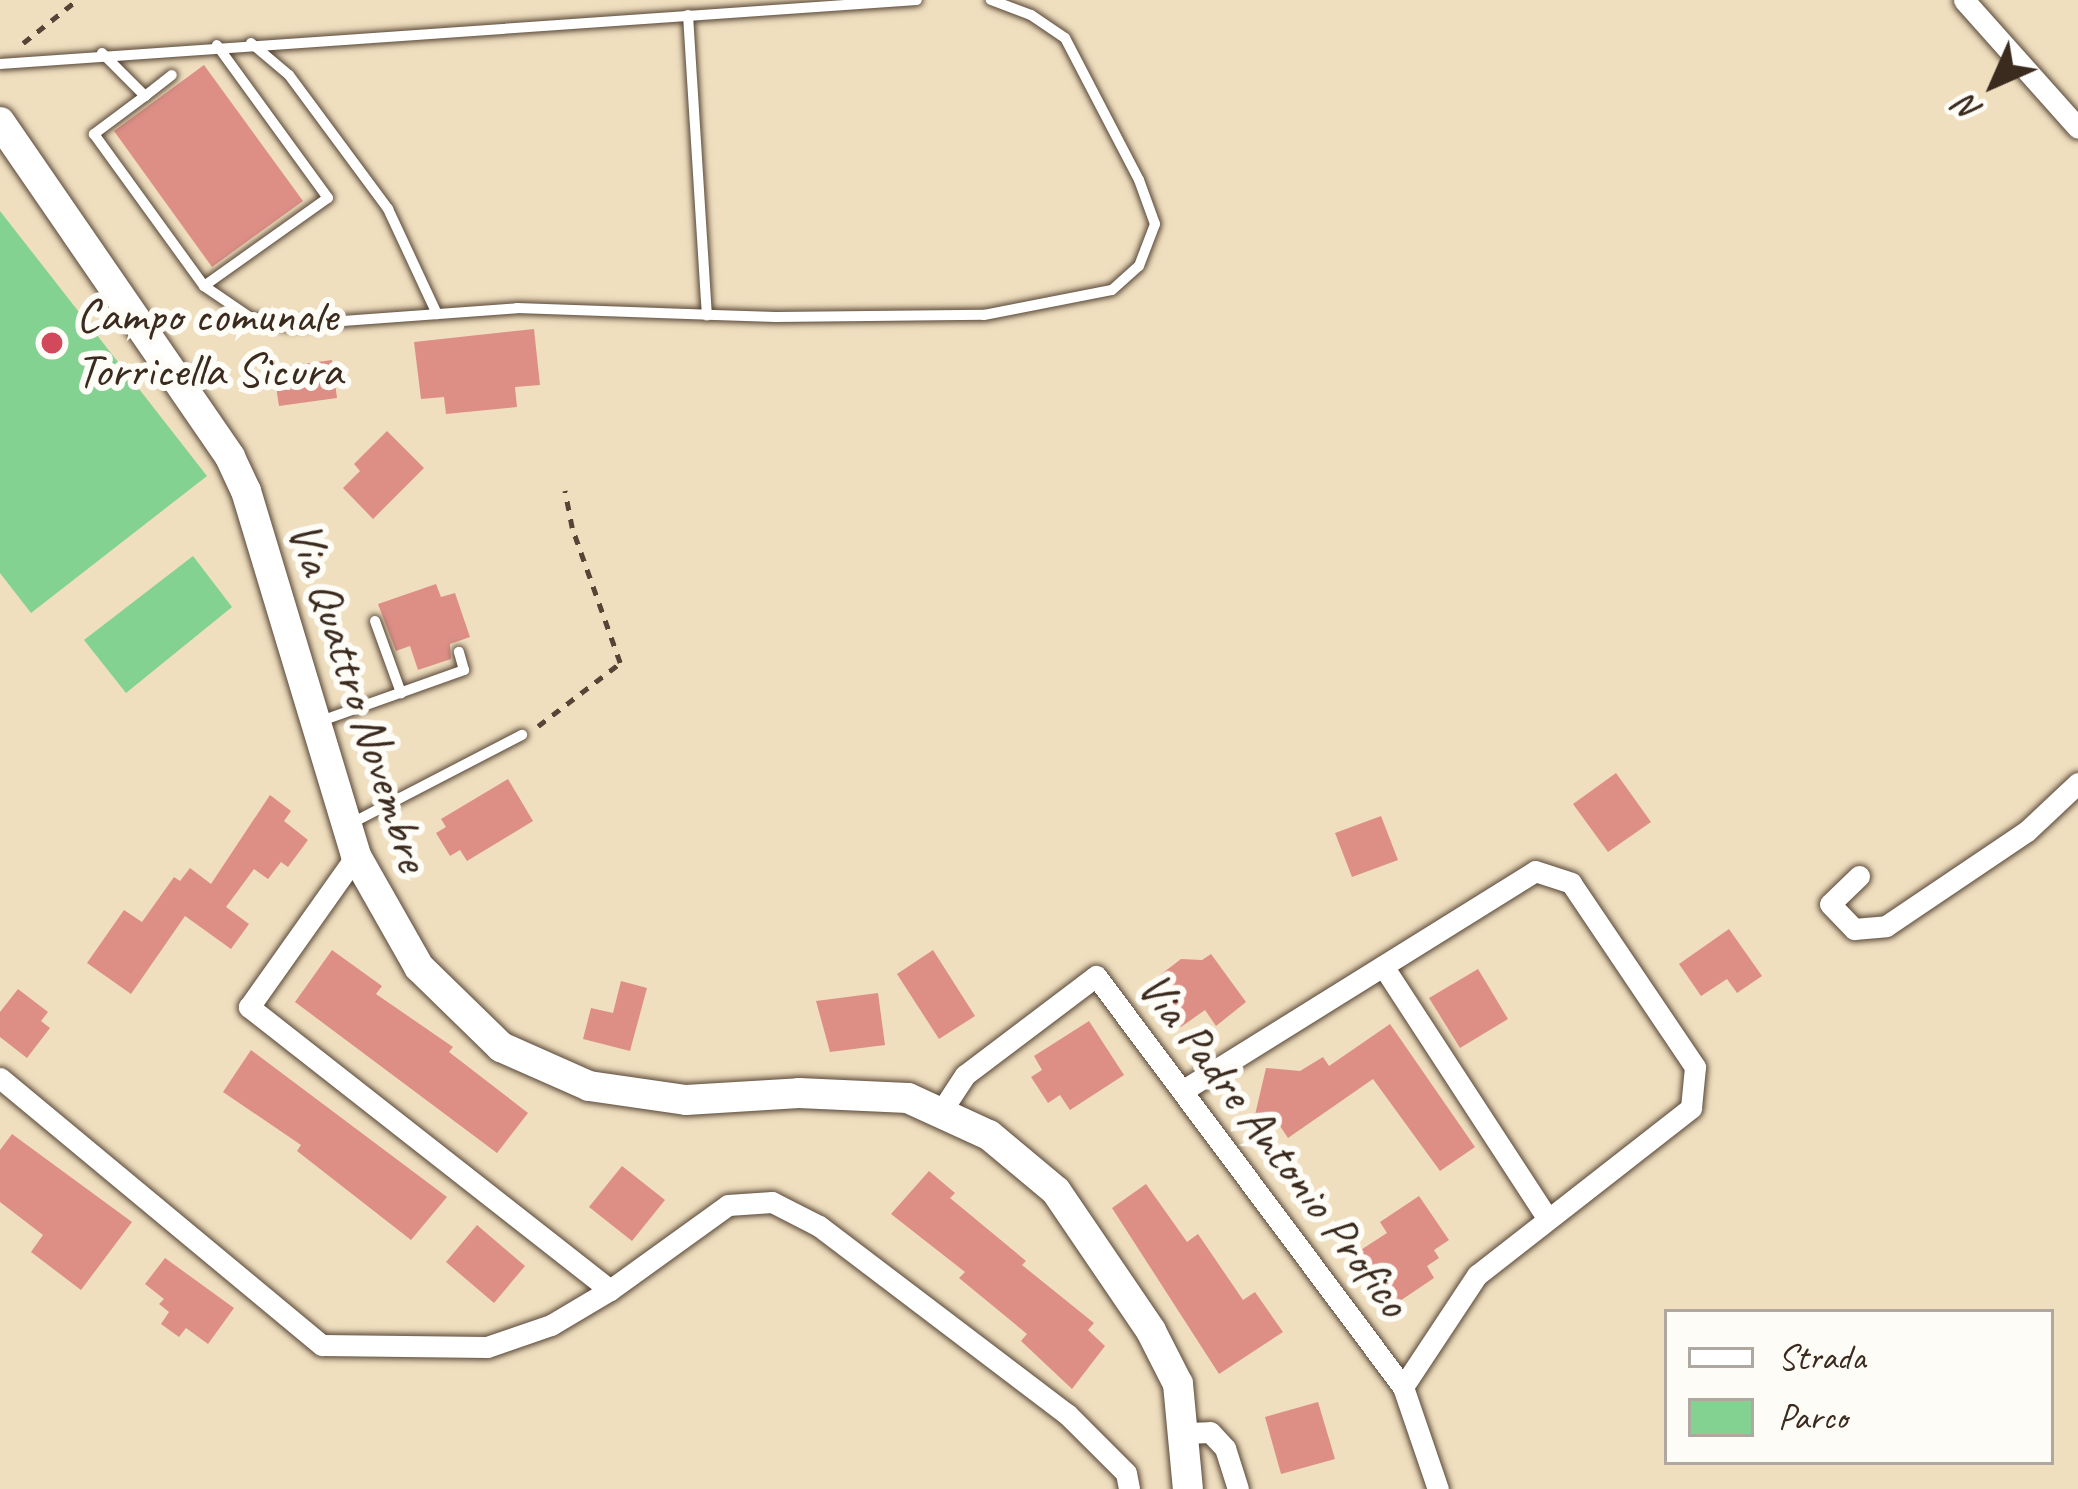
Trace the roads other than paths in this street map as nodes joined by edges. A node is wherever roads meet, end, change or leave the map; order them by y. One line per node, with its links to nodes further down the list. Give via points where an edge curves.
1 (916, 0): 4 (lane)
2 (991, 0): 15 (lane, via 1065,38 1155,224 1138,266 1112,290 984,315)
3 (1964, 0): 12 (street)
4 (688, 15): 5 (lane); 15 (lane)
5 (251, 43): 6 (lane); 14 (lane, via 289,75 388,209)
6 (217, 45): 7 (lane); 13 (lane, via 328,198)
7 (102, 53): 8 (lane); 10 (lane)
8 (0, 64)
9 (172, 75): 10 (lane)
10 (145, 96): 13 (lane, via 94,134)
11 (0, 122): 19 (main road, Via Quattro Novembre, via 230,457)
12 (2078, 128)
13 (204, 286): 14 (lane, via 251,318 289,325)
14 (437, 314): 15 (lane, via 517,308)
15 (707, 315)
16 (375, 621): 18 (lane)
17 (459, 652): 18 (lane, via 464,670)
18 (401, 693): 19 (lane)
19 (318, 722): 22 (main road, Via Quattro Novembre)
20 (522, 735): 22 (lane)
21 (2078, 783): 24 (street, via 2026,831 1886,926 1854,929 1830,904)
22 (347, 826): 23 (main road, Via Quattro Novembre)
23 (356, 856): 28 (main road, Via Quattro Novembre, via 419,967 501,1047 543,1069 638,1096 908,1098); 30 (street, via 249,1007)
24 (1858, 876)
25 (1383, 966): 27 (street); 29 (street); 29 (street, via 1535,871 1571,883 1695,1067 1691,1108)
26 (0, 1078): 30 (street, via 322,1345 488,1348 551,1325)
27 (1182, 1091): 28 (street, Via Padre Antonio Profico, via 1096,976 965,1076); 31 (street, Via Padre Antonio Profico)
28 (940, 1113): 32 (main road, Via Quattro Novembre, via 988,1136 1056,1191 1151,1331 1178,1384)
29 (1547, 1218): 31 (street, via 1477,1276)
30 (610, 1290): 33 (street, via 728,1205 772,1202 819,1226 1067,1414 1126,1472)
31 (1403, 1387): 36 (street, Via Padre Antonio Profico)
32 (1186, 1433): 34 (main road, Via Quattro Novembre); 35 (street, via 1210,1432 1225,1448)
33 (1129, 1489)
34 (1188, 1489)
35 (1238, 1489)
36 (1438, 1489)

